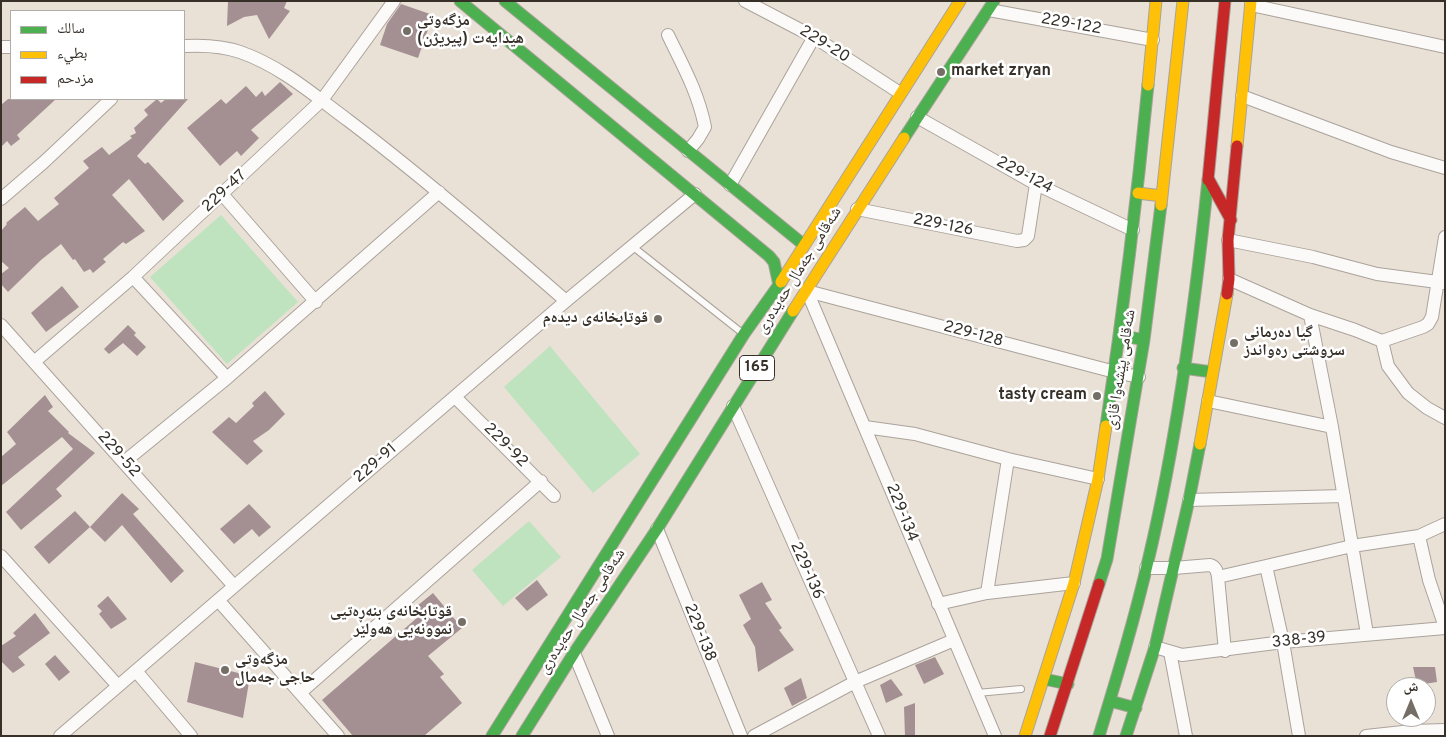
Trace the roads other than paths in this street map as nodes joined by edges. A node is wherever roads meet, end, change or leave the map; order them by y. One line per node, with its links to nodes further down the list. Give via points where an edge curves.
1 (394, 1): 21 (street, 229-47)
2 (460, 1): 12 (main road)
3 (505, 1): 10 (main road)
4 (745, 1): 14 (street, 229-20)
5 (960, 1): 18 (main road, شەقامی جەمال حەیدەری / 165)
6 (1156, 1): 15 (main road)
7 (1183, 1): 32 (main road, شەقامی پێشەوا قازی)
8 (1225, 1): 25 (main road)
9 (1251, 3): 17 (street); 19 (main road)
10 (520, 6): 12 (main road)
11 (992, 6): 15 (street, 229-122); 22 (main road, شەقامی جەمال حەیدەری / 165)
12 (523, 34): 23 (main road); 30 (main road)
13 (668, 35): 23 (street, via 700,104 705,127)
14 (814, 38): 18 (street, 229-20); 27 (street)
15 (1153, 40): 31 (main road)
16 (185, 46): 21 (street, via 220,47 240,52 266,63)
17 (1445, 47)
18 (900, 94): 41 (main road, شەقامی جەمال حەیدەری / 165)
19 (1242, 96): 24 (street, via 1391,152); 36 (main road)
20 (110, 100): 33 (street)
21 (322, 100): 28 (street); 29 (street, 229-47)
22 (917, 117): 26 (street, 229-124); 34 (main road, شەقامی جەمال حەیدەری / 165)
23 (688, 152): 27 (main road)
24 (1445, 168)
25 (1209, 180): 36 (main road); 57 (main road)
26 (1036, 184): 34 (street, 229-126, via 1028,236 1024,240); 37 (street, 229-124)
27 (730, 185): 35 (main road)
28 (439, 192): 48 (street); 49 (street)
29 (222, 194): 43 (street, 229-47); 48 (street)
30 (695, 194): 38 (main road); 42 (street, 229-91)
31 (1138, 194): 32 (main road); 37 (main road)
32 (1162, 196): 54 (main road, شەقامی پێشەوا قازی)
33 (1, 199)
34 (857, 209): 47 (main road, شەقامی جەمال حەیدەری / 165)
35 (765, 215): 38 (main road, via 768,227 763,234); 41 (main road)
36 (1231, 220): 40 (main road)
37 (1133, 230): 53 (main road)
38 (747, 236): 46 (main road, via 774,262)
39 (1445, 237): 45 (street)
40 (1228, 240): 44 (main road); 45 (street, via 1377,274)
41 (804, 245): 46 (main road, شەقامی جەمال حەیدەری / 165)
42 (632, 246): 49 (street, 229-91); 52 (lane)
43 (133, 277): 56 (street, 229-47); 61 (street)
44 (1229, 279): 50 (street); 59 (main road)
45 (1441, 283): 55 (street, via 1428,324)
46 (779, 285): 52 (main road, شەقامی جەمال حەیدەری / 165)
47 (807, 291): 58 (street, 229-128); 64 (main road, شەقامی جەمال حەیدەری / 165); 66 (street, 229-134)
48 (316, 302): 61 (street)
49 (566, 302): 62 (street, 229-91)
50 (1310, 315): 55 (street); 67 (street)
51 (1, 325): 56 (street, 229-52)
52 (744, 334): 111 (main road, شەقامی جەمال حەیدەری / 165)
53 (1120, 335): 54 (main road); 58 (main road)
54 (1144, 340): 60 (main road, شەقامی پێشەوا قازی)
55 (1382, 341): 65 (street, via 1388,366 1408,393)
56 (34, 362): 69 (street, 229-52)
57 (1183, 368): 59 (main road); 81 (main road)
58 (1115, 372): 60 (street, 229-128); 70 (main road)
59 (1212, 372): 63 (main road)
60 (1139, 377): 100 (main road, شەقامی پێشەوا قازی, via 1107,559)
61 (228, 378): 69 (street)
62 (455, 397): 71 (street, 229-92); 85 (street, 229-91)
63 (1208, 401): 67 (street); 74 (main road)
64 (733, 406): 76 (main road, شەقامی جەمال حەیدەری / 165); 99 (street, 229-136)
65 (1445, 418)
66 (865, 427): 68 (street, via 915,434); 88 (street, 229-134)
67 (1332, 427): 73 (street)
68 (1008, 459): 70 (street); 86 (street)
69 (124, 462): 85 (street, 229-52)
70 (1098, 479): 84 (main road)
71 (541, 481): 72 (street, 229-92); 103 (street)
72 (554, 496)
73 (1344, 496): 74 (street); 78 (street)
74 (1189, 500): 82 (main road)
75 (1445, 524): 77 (street)
76 (657, 530): 96 (main road, شەقامی جەمال حەیدەری / 165); 114 (street, 229-138)
77 (1419, 536): 78 (street); 89 (street)
78 (1352, 546): 80 (street); 90 (street)
79 (1, 556): 101 (street)
80 (1266, 566): 83 (street); 92 (street)
81 (1146, 568): 82 (street); 105 (main road)
82 (1174, 568): 83 (street, via 1210,565 1214,566); 93 (main road)
83 (1218, 577): 94 (street)
84 (1074, 583): 86 (street); 98 (main road)
85 (234, 586): 87 (street, 229-91)
86 (987, 594): 88 (street)
87 (218, 600): 97 (street, 229-91); 103 (street)
88 (938, 604): 91 (street, 229-134)
89 (1445, 627): 90 (street, 338-39)
90 (1366, 634): 92 (street, 338-39)
91 (954, 640): 99 (street); 104 (street, 229-134)
92 (1283, 642): 94 (street, 338-39); 123 (street)
93 (1155, 647): 95 (street, 338-39); 106 (main road)
94 (1225, 651): 95 (street, 338-39, via 1182,655)
95 (1170, 652): 122 (street)
96 (574, 653): 112 (main road, شەقامی جەمال حەیدەری / 165); 113 (street)
97 (136, 671): 101 (street, 229-91); 109 (street)
98 (1044, 679): 100 (main road); 118 (main road)
99 (855, 682): 115 (street); 116 (street, 229-136)
100 (1068, 684): 119 (main road, شەقامی پێشەوا قازی)
101 (118, 686): 108 (street, 229-91)
102 (1021, 689): 104 (lane)
103 (300, 693): 110 (street)
104 (977, 693): 117 (street, 229-134)
105 (1110, 701): 106 (main road); 120 (main road)
106 (1136, 708): 121 (main road)
107 (1445, 730): 124 (street)
108 (60, 736)
109 (191, 736)
110 (338, 736)
111 (492, 736)
112 (522, 736)
113 (608, 736)
114 (741, 736)
115 (754, 736)
116 (879, 736)
117 (994, 736)
118 (1026, 736)
119 (1050, 736)
120 (1098, 736)
121 (1126, 736)
122 (1186, 736)
123 (1299, 736)
124 (1366, 736)

